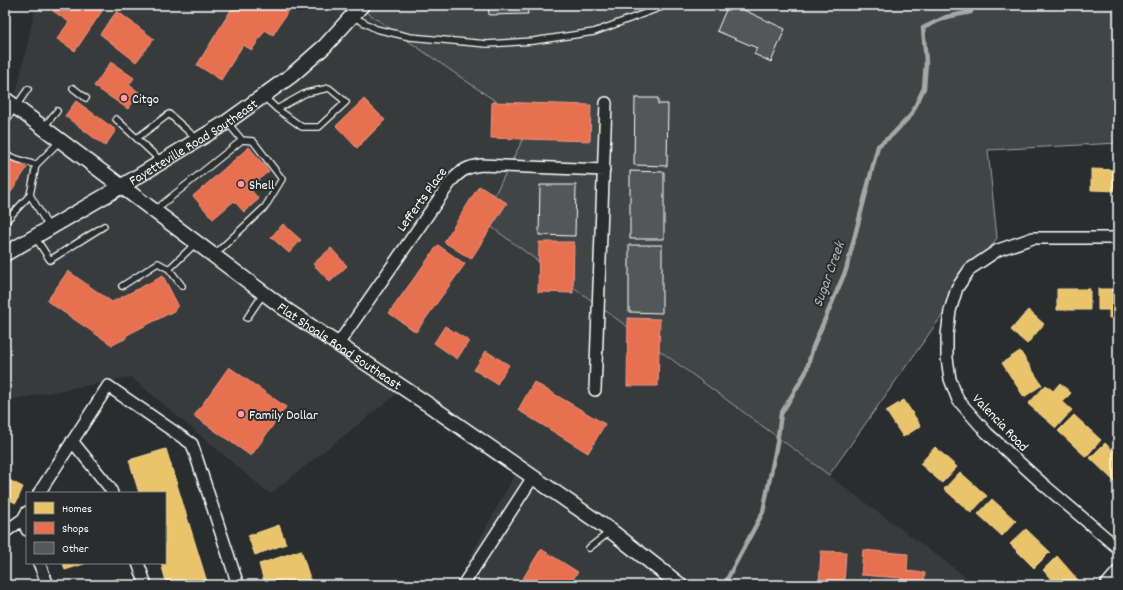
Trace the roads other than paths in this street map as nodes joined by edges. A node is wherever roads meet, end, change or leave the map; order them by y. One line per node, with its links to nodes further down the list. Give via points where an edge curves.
1 (362, 5): 5 (street, Fayetteville Road Southeast)
2 (645, 5): 4 (lane)
3 (666, 5): 4 (lane)
4 (648, 12): 5 (lane, via 594,32 533,41 487,44 410,37 376,29)
5 (352, 16): 8 (street, Fayetteville Road Southeast, via 325,46)
6 (73, 88): 9 (lane)
7 (28, 89): 10 (lane)
8 (263, 96): 12 (lane); 16 (street, Fayetteville Road Southeast)
9 (86, 98)
10 (10, 103): 15 (lane); 17 (street, Flat Shoals Road Southeast)
11 (606, 103): 25 (street)
12 (277, 109): 12 (lane, via 302,127 319,127 346,102 329,88 306,93)
13 (57, 111): 17 (lane)
14 (116, 119): 18 (lane)
15 (5, 122)
16 (227, 122): 20 (street, Fayetteville Road Southeast); 21 (lane)
17 (43, 128): 19 (street, Flat Shoals Road Southeast)
18 (137, 138): 20 (lane, via 169,114); 23 (lane)
19 (60, 140): 24 (lane); 26 (street, Flat Shoals Road Southeast)
20 (198, 140): 23 (street, Fayetteville Road Southeast)
21 (242, 140): 28 (lane); 36 (lane, via 253,141 282,179 265,207)
22 (5, 155): 24 (lane)
23 (162, 162): 26 (street, Fayetteville Road Southeast)
24 (36, 165): 27 (lane)
25 (604, 170): 42 (street, Lefferts Place, via 481,165 460,171); 43 (street)
26 (122, 186): 28 (street, Flat Shoals Road Southeast); 31 (street, Fayetteville Road Southeast)
27 (30, 195): 29 (lane); 31 (lane)
28 (154, 211): 34 (street, Flat Shoals Road Southeast)
29 (5, 222)
30 (104, 226): 32 (lane, via 50,260)
31 (49, 228): 32 (street, Fayetteville Road Southeast)
32 (35, 236): 35 (street, Fayetteville Road Southeast)
33 (1118, 238): 52 (street, Valencia Road, via 1033,238 998,250 970,269 957,288 950,311 947,358 950,379 958,400 987,433)
34 (196, 242): 36 (street, Flat Shoals Road Southeast); 37 (lane)
35 (5, 254)
36 (214, 255): 40 (street, Flat Shoals Road Southeast)
37 (169, 269): 38 (lane, via 158,263); 39 (lane)
38 (122, 286)
39 (182, 286)
40 (264, 293): 41 (lane); 42 (street, Flat Shoals Road Southeast)
41 (247, 318)
42 (338, 344): 45 (street, Flat Shoals Road Southeast)
43 (595, 390)
44 (72, 441): 46 (street); 47 (street); 58 (street, via 108,386 192,444)
45 (533, 477): 49 (street, Flat Shoals Road Southeast); 59 (street)
46 (40, 492)
47 (112, 492)
48 (25, 515): 50 (street)
49 (612, 531): 51 (lane); 60 (street, Flat Shoals Road Southeast)
50 (5, 532)
51 (589, 548)
52 (1118, 548)
53 (39, 564): 56 (street)
54 (138, 564): 57 (street)
55 (1118, 570): 61 (street)
56 (48, 585)
57 (146, 585)
58 (238, 585)
59 (463, 585)
60 (680, 585)
61 (1106, 585)

